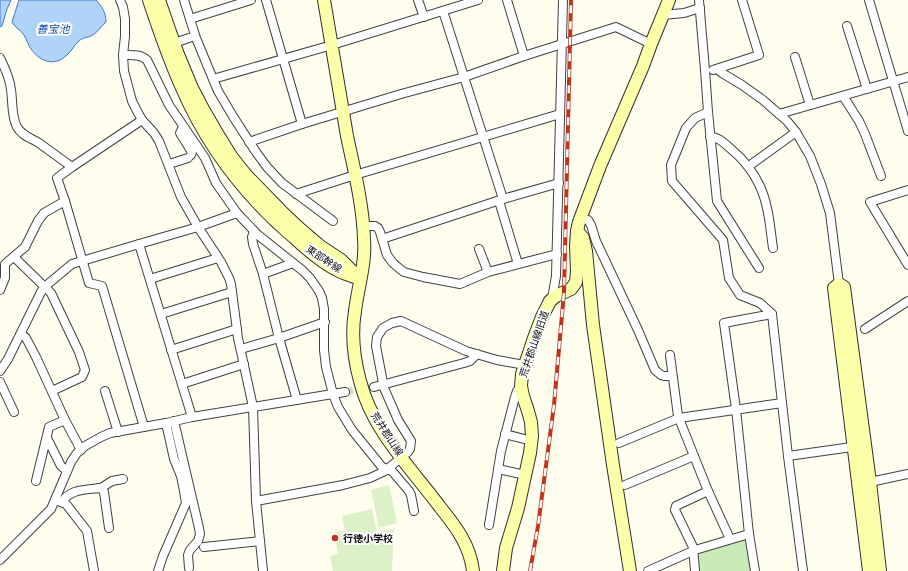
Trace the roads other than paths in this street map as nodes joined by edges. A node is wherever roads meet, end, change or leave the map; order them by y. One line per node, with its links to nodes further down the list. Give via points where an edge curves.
1 (120, 0): 26 (street, via 125,26)
2 (149, 0): 52 (street, 東部幹線, via 182,89)
3 (159, 0): 22 (street, 東部幹線)
4 (184, 0): 19 (street)
5 (251, 0): 19 (street)
6 (266, 0): 30 (street)
7 (324, 0): 25 (street, 荒井郡山線)
8 (418, 0): 18 (street)
9 (478, 0): 16 (street)
10 (507, 0): 27 (street)
11 (563, 0): 23 (street)
12 (669, 0): 17 (street, 荒井郡山線旧道)
13 (742, 0): 31 (street, via 759,55)
14 (869, 0): 36 (street)
15 (700, 4): 17 (street, via 684,13); 32 (street)
16 (443, 11): 18 (street); 33 (street)
17 (663, 16): 24 (street, 荒井郡山線旧道)
18 (424, 17): 25 (street)
19 (190, 19): 21 (street)
20 (847, 26): 37 (street)
21 (195, 36): 22 (street); 35 (street)
22 (174, 43): 86 (street, 東部幹線, via 202,109 246,175 299,228 341,260)
23 (563, 44): 24 (street, via 616,27); 27 (street); 42 (street)
24 (651, 44): 65 (street, 荒井郡山線旧道)
25 (332, 45): 30 (street); 40 (street, 荒井郡山線)
26 (123, 55): 44 (street, via 125,76 132,100); 46 (street, via 139,55 147,60)
27 (524, 56): 33 (street)
28 (0, 58): 56 (street, via 11,88 16,125 26,136)
29 (795, 58): 39 (street)
30 (283, 59): 35 (street); 45 (street)
31 (717, 69): 32 (street); 43 (street)
32 (706, 73): 41 (street)
33 (464, 77): 40 (street); 49 (street)
34 (908, 77): 36 (street)
35 (213, 80): 51 (street)
36 (893, 82): 37 (street); 47 (street)
37 (868, 89): 38 (street)
38 (843, 96): 39 (street); 58 (street, via 859,121)
39 (810, 105): 43 (street)
40 (343, 112): 45 (street); 57 (street, 荒井郡山線)
41 (708, 112): 50 (street); 94 (street, via 695,118 686,128 671,165 672,181 723,240 729,278 740,295 760,304)
42 (560, 114): 49 (street); 59 (street)
43 (779, 114): 48 (street)
44 (142, 120): 54 (street, via 157,137); 56 (street)
45 (302, 124): 51 (street)
46 (183, 127): 53 (street); 54 (street, via 180,133 192,152 189,156)
47 (908, 131)
48 (796, 132): 55 (street); 87 (street, via 810,156 830,213)
49 (483, 136): 57 (street); 62 (street)
50 (710, 137): 55 (street, via 720,139); 82 (street, via 717,201)
51 (249, 142): 61 (street, via 267,167)
52 (216, 152): 53 (street); 86 (street, 東部幹線, via 258,204 281,227 326,263)
53 (205, 160): 64 (street, via 216,183)
54 (169, 164): 68 (street, via 179,193)
55 (749, 166): 73 (street, via 765,199)
56 (72, 167): 63 (street, via 57,178)
57 (355, 175): 61 (street); 67 (street, 荒井郡山線)
58 (881, 176)
59 (559, 183): 62 (street); 75 (street)
60 (908, 190): 81 (street, via 870,202)
61 (296, 194): 66 (street)
62 (501, 200): 71 (street); 80 (street)
63 (65, 201): 76 (street, via 49,209 40,218 25,247); 78 (street)
64 (237, 213): 68 (street); 69 (street)
65 (580, 219): 70 (street, 荒井郡山線旧道); 107 (street, via 588,220 591,225 655,370 661,375)
66 (332, 221)
67 (363, 226): 71 (street, via 375,226 379,229); 86 (street, 荒井郡山線, via 364,258)
68 (198, 227): 72 (street); 77 (street)
69 (254, 231): 79 (street); 84 (street, via 252,239)
70 (577, 231): 91 (street, 荒井郡山線旧道, via 576,282 571,289); 165 (street, via 583,238 586,250 595,340)
71 (382, 239): 83 (street, via 393,263 408,273 460,284)
72 (140, 244): 78 (street); 85 (street)
73 (773, 248)
74 (479, 249): 83 (street)
75 (557, 254): 80 (street); 91 (street)
76 (14, 257): 88 (street); 89 (street, via 5,264 5,278)
77 (218, 258): 85 (street); 90 (street, via 229,278)
78 (83, 261): 88 (street, via 72,264); 126 (street, via 89,283 102,286)
79 (293, 263): 84 (street); 95 (street, via 310,278 319,291)
80 (518, 264): 83 (street)
81 (908, 265)
82 (759, 268)
83 (488, 272)
84 (262, 274): 99 (street)
85 (150, 279): 93 (street)
86 (360, 279): 136 (street, 荒井郡山線, via 353,329 360,382 375,419)
87 (839, 284): 132 (street, via 844,286)
88 (46, 287): 98 (street); 114 (street, via 79,352 85,370 82,377)
89 (0, 290)
90 (232, 292): 93 (street); 96 (street)
91 (552, 299): 105 (street, 荒井郡山線旧道, via 542,317)
92 (908, 301): 97 (street)
93 (161, 314): 100 (street)
94 (772, 314): 118 (street); 120 (street, via 724,323)
95 (325, 322): 99 (street); 116 (street, via 325,355)
96 (237, 329): 100 (street); 101 (street)
97 (865, 329)
98 (21, 334): 106 (street); 114 (street, via 26,338)
99 (279, 338): 101 (street); 117 (street)
100 (171, 350): 109 (street)
101 (241, 350): 104 (street)
102 (477, 354): 105 (street); 110 (street, via 464,363); 110 (street, via 401,321 392,323 383,328 376,342)
103 (670, 355): 107 (street)
104 (244, 364): 109 (street); 119 (street)
105 (525, 365): 111 (street, 荒井郡山線旧道)
106 (0, 370)
107 (672, 376): 123 (street)
108 (0, 382): 121 (street)
109 (182, 384): 122 (street)
110 (383, 385): 112 (street); 136 (street, via 398,420 411,441 410,449)
111 (521, 386): 128 (street, via 514,397); 130 (street, 荒井郡山線旧道)
112 (374, 387)
113 (105, 391): 127 (street)
114 (52, 392): 124 (street)
115 (345, 392): 116 (street)
116 (333, 394): 117 (street); 137 (street, via 338,407 355,433 382,467)
117 (297, 400): 119 (street)
118 (782, 403): 120 (street); 135 (street)
119 (254, 407): 122 (street); 149 (street)
120 (736, 410): 123 (street); 153 (street)
121 (14, 412)
122 (192, 417): 125 (street)
123 (679, 418): 131 (street); 134 (street)
124 (65, 420): 129 (street, via 49,427); 133 (street)
125 (170, 422): 126 (street); 159 (street, via 200,534 198,542 188,555); 161 (street, via 174,459 186,503)
126 (144, 427): 127 (street)
127 (118, 432): 133 (street, via 90,442)
128 (505, 434): 130 (street); 138 (street)
129 (47, 438): 139 (street, via 61,466); 143 (street)
130 (532, 441): 141 (street, 荒井郡山線旧道)
131 (619, 443)
132 (859, 446): 135 (street); 144 (street); 170 (street)
133 (81, 450): 139 (street, via 71,462)
134 (694, 456): 145 (street); 147 (street)
135 (788, 456): 169 (street)
136 (402, 458): 137 (street); 163 (street, 荒井郡山線, via 456,527 465,542)
137 (388, 468): 149 (street, via 379,474 343,485); 150 (street, via 411,494)
138 (498, 469): 141 (street); 151 (street)
139 (68, 471): 148 (street)
140 (908, 474): 144 (street)
141 (525, 475): 164 (street, 荒井郡山線旧道)
142 (123, 479): 146 (street, via 112,481)
143 (36, 481)
144 (870, 482): 171 (street)
145 (625, 485)
146 (101, 488): 148 (street, via 72,492); 152 (street, via 104,492)
147 (708, 491): 154 (street); 157 (street, via 676,506 675,510)
148 (58, 501): 158 (street); 160 (street, via 66,504 87,531)
149 (256, 501): 155 (street)
150 (414, 511)
151 (489, 525)
152 (109, 528)
153 (749, 534): 154 (street); 168 (street)
154 (730, 539): 157 (street)
155 (260, 541): 156 (street); 162 (street)
156 (204, 547)
157 (693, 551): 166 (street); 167 (street)
158 (0, 560)
159 (189, 568)
160 (94, 571)
161 (158, 571)
162 (263, 571)
163 (474, 571)
164 (502, 571)
165 (630, 571)
166 (648, 571)
167 (694, 571)
168 (755, 571)
169 (803, 571)
170 (869, 571)
171 (880, 571)

